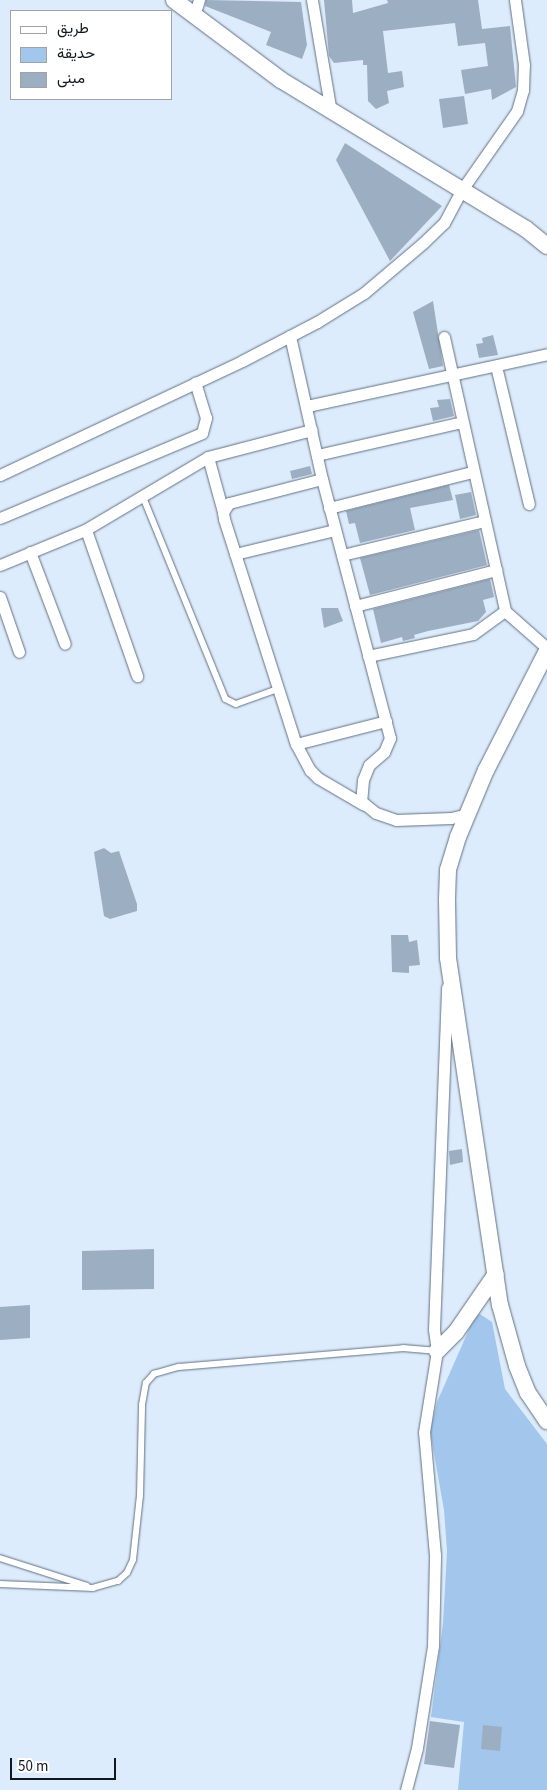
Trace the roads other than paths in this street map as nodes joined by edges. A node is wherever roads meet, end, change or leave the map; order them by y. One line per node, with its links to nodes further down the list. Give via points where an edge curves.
1 (174, 0): 5 (street)
2 (199, 0): 5 (street)
3 (312, 0): 6 (street)
4 (515, 0): 7 (street, via 524,65 523,90 517,111)
5 (194, 16): 6 (street)
6 (331, 112): 7 (street)
7 (461, 191): 8 (street, via 526,229); 9 (street, via 444,223 381,280)
8 (547, 246)
9 (290, 336): 14 (street); 15 (street)
10 (444, 337): 13 (street)
11 (547, 354): 12 (street)
12 (496, 366): 13 (street); 24 (street)
13 (451, 373): 15 (street); 16 (street)
14 (195, 383): 21 (street); 27 (street, via 206,418 202,433)
15 (307, 406): 17 (street)
16 (462, 422): 18 (street); 20 (street)
17 (312, 430): 18 (street); 19 (street)
18 (317, 456): 22 (street)
19 (208, 457): 23 (street); 26 (street)
20 (472, 472): 25 (street); 28 (street)
21 (0, 475)
22 (322, 479): 25 (street); 26 (street, via 229,503)
23 (143, 496): 29 (street); 44 (lane, via 226,699 236,704)
24 (529, 504)
25 (329, 508): 30 (street)
26 (223, 512): 32 (street)
27 (0, 518)
28 (485, 522): 33 (street); 35 (street)
29 (86, 530): 31 (street); 43 (street)
30 (335, 530): 32 (street); 33 (street)
31 (30, 552): 34 (street); 39 (street)
32 (235, 554): 44 (street)
33 (342, 555): 37 (street)
34 (0, 565)
35 (496, 570): 37 (street); 38 (street)
36 (0, 597): 41 (street)
37 (355, 606): 42 (street)
38 (505, 611): 40 (street); 42 (street, via 473,634)
39 (65, 644)
40 (547, 650): 48 (street, via 486,770)
41 (19, 652)
42 (368, 656): 45 (street)
43 (137, 676)
44 (278, 689): 46 (street)
45 (386, 721): 46 (street); 47 (street, via 388,747 369,765 360,794)
46 (296, 744): 47 (street, via 318,778)
47 (364, 806): 48 (street, via 384,817 410,821)
48 (468, 814): 49 (street, via 448,870)
49 (448, 958): 50 (street); 51 (street, via 434,1320)
50 (496, 1274): 51 (street, via 456,1332); 52 (street, via 511,1349 528,1393)
51 (437, 1351): 55 (lane, via 403,1348 179,1367 154,1374 146,1383 142,1405 140,1496 133,1560 127,1573 118,1581); 56 (street, via 424,1432 435,1555 432,1646 417,1748)
52 (547, 1421)
53 (0, 1558): 55 (lane)
54 (0, 1584): 55 (lane)
55 (93, 1588)
56 (406, 1790)

